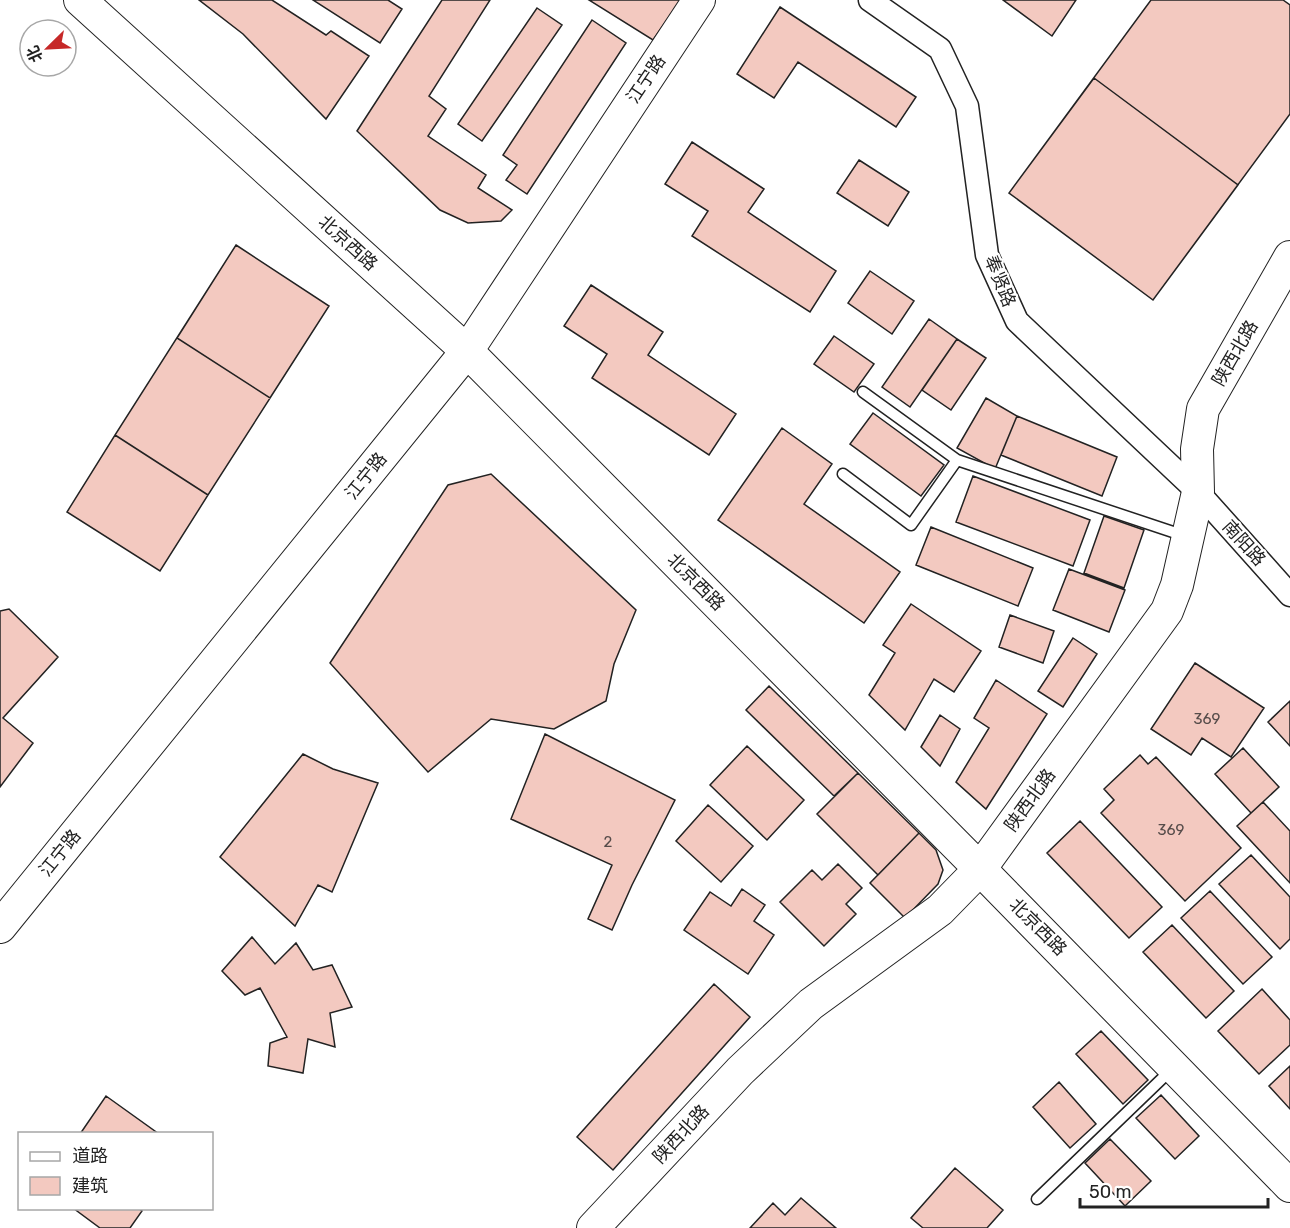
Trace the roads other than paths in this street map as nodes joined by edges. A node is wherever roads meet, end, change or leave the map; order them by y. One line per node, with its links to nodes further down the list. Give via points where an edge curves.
1 (699, 0): 5 (main road, 江宁路)
2 (870, 0): 9 (street, 奉贤路, via 940,49 967,106 987,255 1017,321)
3 (95, 5): 5 (main road, 北京西路)
4 (1290, 257): 9 (main road, 陕西北路, via 1203,409 1197,449)
5 (467, 351): 12 (main road, 北京西路); 13 (main road, 江宁路)
6 (863, 392): 7 (lane)
7 (957, 460): 8 (lane, via 911,525); 10 (lane)
8 (843, 474)
9 (1198, 492): 10 (main road, 陕西北路); 11 (street, 南阳路)
10 (1188, 537): 12 (main road, 陕西北路, via 1167,611)
11 (1290, 594)
12 (980, 869): 14 (main road, 北京西路); 17 (main road, 陕西北路, via 939,910 811,1004 740,1071)
13 (0, 927)
14 (1175, 1067): 15 (main road, 北京西路); 16 (lane)
15 (1290, 1186)
16 (1037, 1199)
17 (593, 1228)

